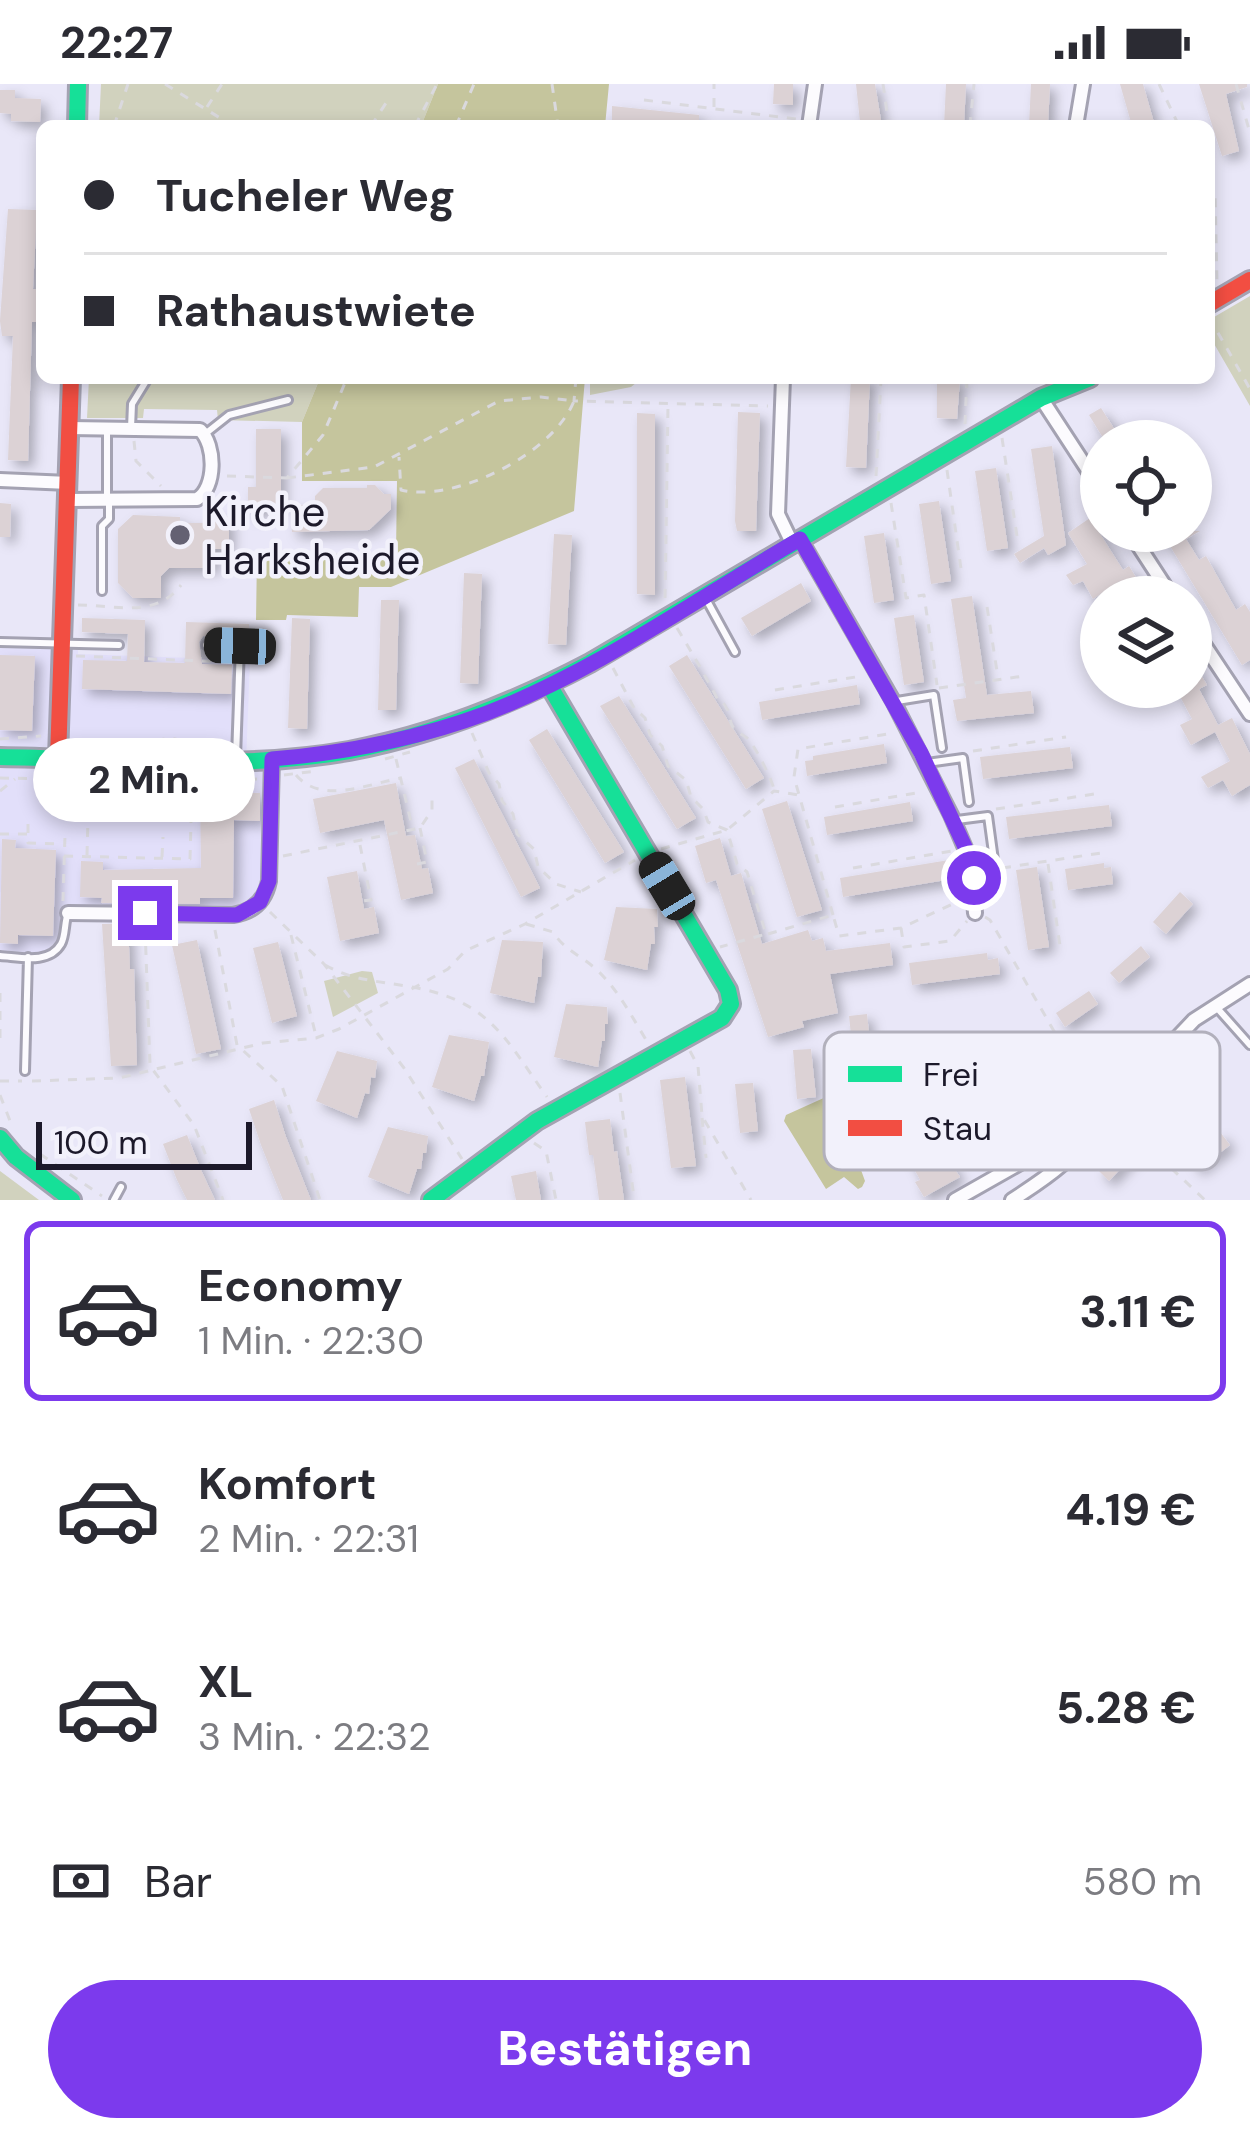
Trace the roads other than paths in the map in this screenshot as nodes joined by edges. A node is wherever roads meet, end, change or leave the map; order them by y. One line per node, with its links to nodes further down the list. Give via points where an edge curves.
1 (78, 84): 4 (street)
2 (815, 84): 5 (street)
3 (1082, 84): 6 (street)
4 (77, 120)
5 (809, 120)
6 (1077, 120)
7 (1250, 280): 8 (street)
8 (1215, 300)
9 (71, 384): 14 (street)
10 (144, 384): 16 (lane, via 132,404)
11 (783, 384): 22 (street, via 778,517)
12 (1058, 387): 18 (street); 22 (street)
13 (288, 400): 17 (lane, via 229,415)
14 (70, 428): 15 (street); 20 (street)
15 (107, 428): 16 (street); 21 (lane)
16 (133, 428): 17 (street)
17 (206, 434): 21 (street, via 203,497)
18 (1080, 440)
19 (0, 481): 20 (street)
20 (68, 492): 21 (street); 28 (street)
21 (108, 500): 23 (lane)
22 (796, 541): 24 (street); 32 (street)
23 (102, 591)
24 (704, 596): 29 (lane); 31 (street)
25 (0, 642): 28 (lane)
26 (206, 645): 37 (lane, via 240,646)
27 (119, 646): 28 (lane)
28 (62, 650): 36 (street)
29 (735, 652)
30 (1212, 657): 33 (street)
31 (548, 686): 39 (street, via 412,737); 58 (street, via 729,992 730,1006 722,1018 519,1133)
32 (893, 701): 34 (lane, via 934,695); 38 (street)
33 (1250, 714)
34 (942, 748)
35 (0, 757): 36 (street)
36 (58, 758): 37 (street)
37 (236, 761): 39 (street)
38 (926, 764): 40 (lane, via 963,758); 41 (street)
39 (271, 768): 43 (street, via 268,885 260,902 241,914)
40 (969, 802)
41 (953, 820): 42 (lane, via 988,816); 44 (street, via 974,875)
42 (994, 860)
43 (66, 911): 46 (lane, via 58,949)
44 (975, 913)
45 (0, 956): 46 (lane)
46 (28, 957): 51 (lane)
47 (1250, 984): 48 (street)
48 (1216, 1006): 49 (street); 50 (lane)
49 (1183, 1032)
50 (1250, 1045)
51 (25, 1071)
52 (9, 1137): 56 (street, via 16,1157)
53 (1007, 1170): 59 (street)
54 (1058, 1170): 60 (street)
55 (122, 1187): 57 (lane)
56 (72, 1200)
57 (111, 1200)
58 (431, 1200)
59 (955, 1200)
60 (1012, 1200)

